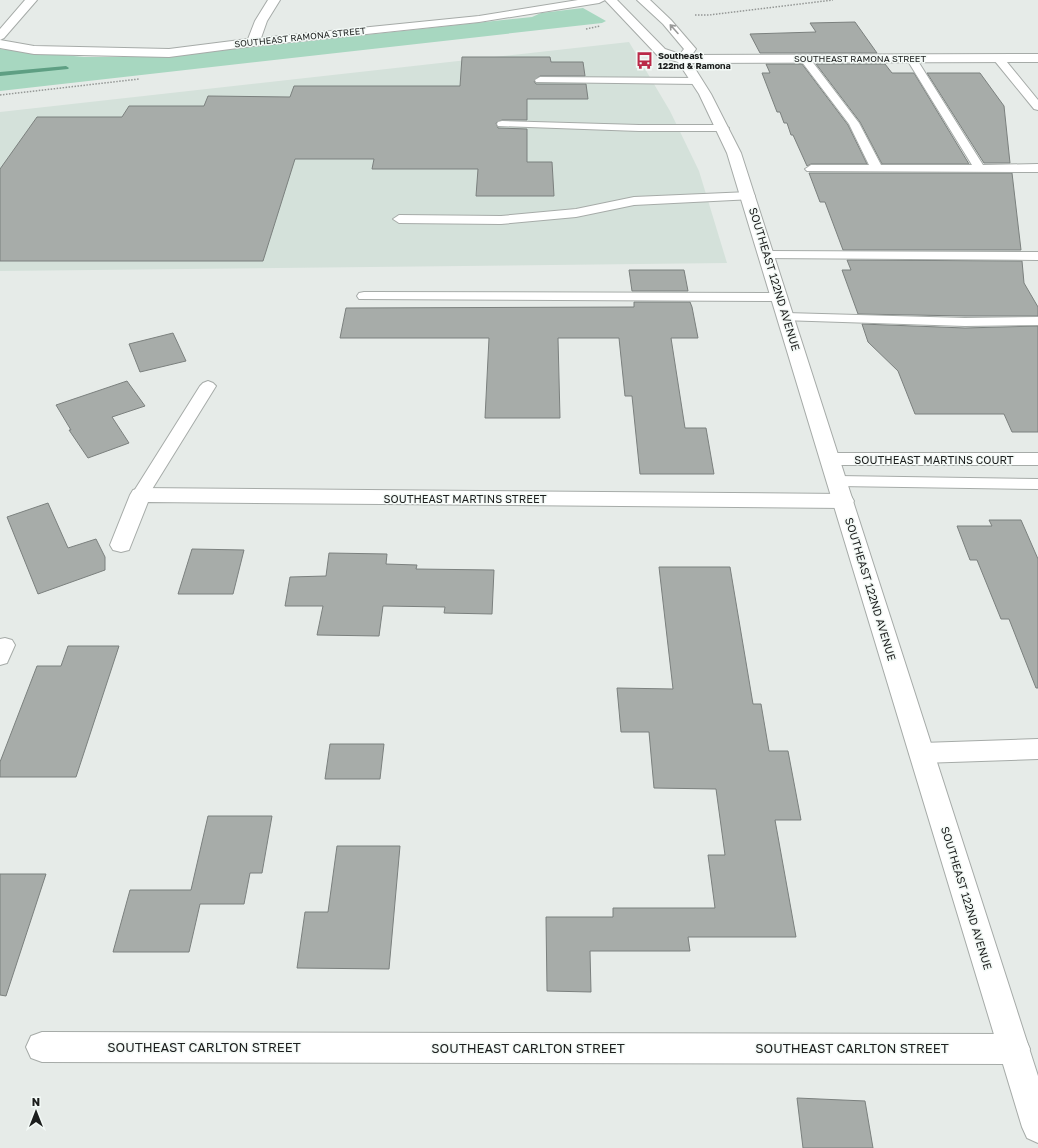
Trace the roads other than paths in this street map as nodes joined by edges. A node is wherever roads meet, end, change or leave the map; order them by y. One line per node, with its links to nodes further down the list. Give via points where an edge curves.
1 (31, 0): 8 (street)
2 (274, 0): 9 (street, via 261,21)
3 (516, 0): 7 (street)
4 (599, 0): 7 (street, SOUTHEAST RAMONA STREET)
5 (611, 0): 15 (street, via 661,52)
6 (644, 0): 15 (street, one-way to 6, via 690,49)
7 (521, 12): 9 (street, SOUTHEAST RAMONA STREET, via 479,20)
8 (0, 36)
9 (253, 42): 10 (street, SOUTHEAST RAMONA STREET, via 169,53 34,50)
10 (0, 44)
11 (804, 58): 12 (street, SOUTHEAST RAMONA STREET); 15 (street, SOUTHEAST RAMONA STREET); 23 (lane, via 854,123)
12 (911, 58): 13 (street, SOUTHEAST RAMONA STREET); 24 (lane)
13 (998, 58): 14 (street, SOUTHEAST RAMONA STREET); 18 (lane)
14 (1038, 58)
15 (683, 59): 17 (street, SOUTHEAST 122ND AVENUE)
16 (540, 80): 17 (lane)
17 (697, 81): 20 (street, SOUTHEAST 122ND AVENUE)
18 (1038, 106)
19 (502, 124): 20 (lane)
20 (724, 128): 25 (street, SOUTHEAST 122ND AVENUE)
21 (1038, 168): 24 (lane)
22 (811, 169): 23 (lane)
23 (878, 169): 24 (lane)
24 (980, 169)
25 (749, 196): 26 (lane, via 634,201 576,213 501,220); 27 (street, SOUTHEAST 122ND AVENUE)
26 (399, 218)
27 (767, 255): 28 (lane); 30 (street, SOUTHEAST 122ND AVENUE)
28 (1038, 256)
29 (364, 296): 30 (lane)
30 (783, 307): 31 (lane, via 965,322); 33 (street, SOUTHEAST 122ND AVENUE)
31 (1038, 322)
32 (208, 386): 37 (lane)
33 (831, 459): 34 (street, SOUTHEAST MARTINS COURT); 36 (street, SOUTHEAST 122ND AVENUE)
34 (1038, 459)
35 (1038, 484): 36 (lane)
36 (841, 491): 37 (street, SOUTHEAST MARTINS STREET); 40 (street, SOUTHEAST 122ND AVENUE)
37 (140, 495): 38 (street)
38 (121, 545)
39 (1038, 749): 40 (street)
40 (922, 753): 42 (street, SOUTHEAST 122ND AVENUE)
41 (42, 1047): 42 (street, SOUTHEAST CARLTON STREET)
42 (1014, 1049): 43 (street, SOUTHEAST 122ND AVENUE)
43 (1038, 1127)

